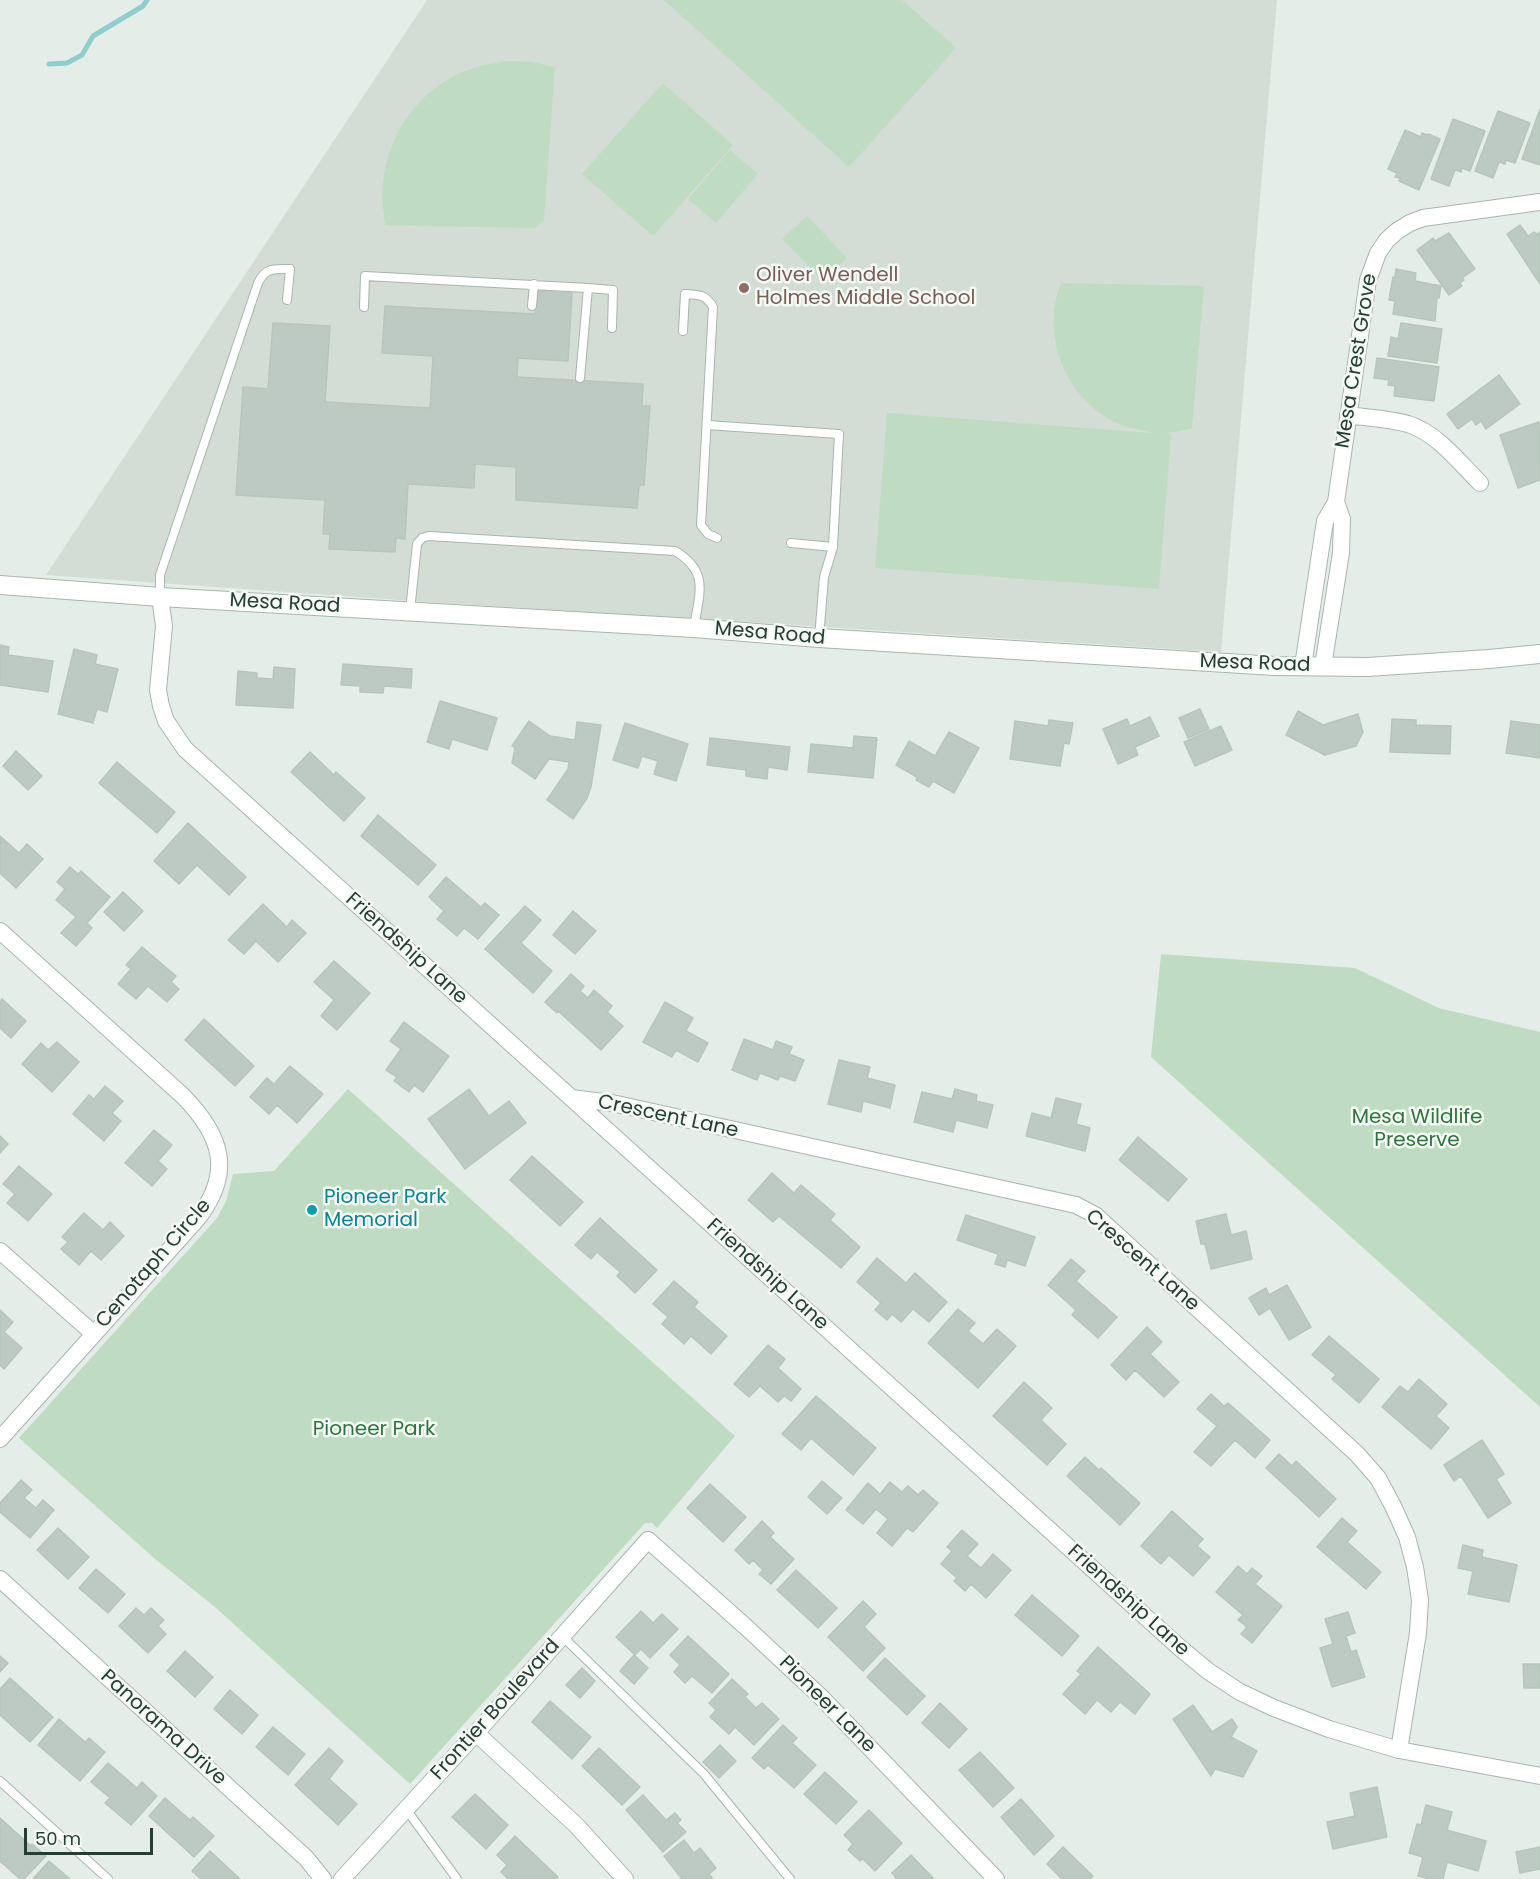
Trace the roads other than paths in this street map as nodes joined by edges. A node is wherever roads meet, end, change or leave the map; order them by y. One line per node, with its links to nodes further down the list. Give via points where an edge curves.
1 (1540, 202): 10 (street, Mesa Crest Grove, via 1423,218 1387,240 1368,280)
2 (534, 284): 3 (lane); 5 (lane); 6 (lane, via 365,276)
3 (588, 288): 7 (lane, via 613,290); 9 (lane)
4 (287, 300): 19 (lane, via 290,268 262,274 160,575)
5 (532, 306)
6 (364, 307)
7 (612, 328)
8 (683, 331): 11 (lane, via 685,294 704,296 713,307)
9 (580, 378)
10 (1348, 415): 12 (street, via 1409,424 1425,432); 13 (street, Mesa Crest Grove)
11 (707, 425): 14 (lane, via 701,525); 16 (lane, via 839,434)
12 (1480, 483)
13 (1336, 502): 18 (street, Mesa Crest Grove, via 1325,521); 20 (street, Mesa Crest Grove, via 1342,519)
14 (717, 538)
15 (791, 543): 16 (lane)
16 (833, 547): 23 (lane, via 824,577)
17 (0, 585): 19 (main road, Mesa Road)
18 (1315, 595): 20 (street); 25 (street, Mesa Crest Grove)
19 (160, 597): 21 (main road, Mesa Road); 28 (street, Friendship Lane, via 164,626 159,698 166,721 185,749)
20 (1334, 598): 26 (street, Mesa Crest Grove)
21 (410, 612): 22 (main road, Mesa Road); 22 (lane, via 417,544 429,536 675,551 694,566 699,576)
22 (694, 628): 23 (main road, Mesa Road)
23 (819, 638): 25 (main road, Mesa Road)
24 (1540, 654): 26 (main road, Mesa Road, via 1367,667)
25 (1303, 666): 26 (main road, Mesa Road)
26 (1323, 666)
27 (0, 931): 30 (street, Cenotaph Circle, via 183,1096 201,1114 217,1146 220,1165 210,1202)
28 (571, 1098): 36 (street, Friendship Lane, via 1208,1671 1239,1692 1274,1708); 36 (street, Crescent Lane, via 612,1103 1076,1205 1095,1215 1358,1454 1394,1506 1407,1537 1420,1600 1419,1633)
29 (0, 1251): 30 (street)
30 (94, 1334): 31 (street, Cenotaph Circle)
31 (0, 1439)
32 (648, 1540): 34 (street, Frontier Boulevard); 46 (street, Pioneer Lane, via 821,1697)
33 (0, 1579): 41 (street, Panorama Drive, via 306,1858)
34 (562, 1636): 35 (street, Frontier Boulevard); 45 (lane, via 704,1774)
35 (476, 1733): 39 (street, Frontier Boulevard); 44 (street, via 576,1825)
36 (1399, 1750): 37 (street, Friendship Lane)
37 (1540, 1776)
38 (0, 1781): 40 (lane)
39 (406, 1809): 42 (street, Frontier Boulevard); 43 (lane)
40 (108, 1879)
41 (323, 1879)
42 (342, 1879)
43 (457, 1879)
44 (625, 1879)
45 (790, 1879)
46 (996, 1879)

